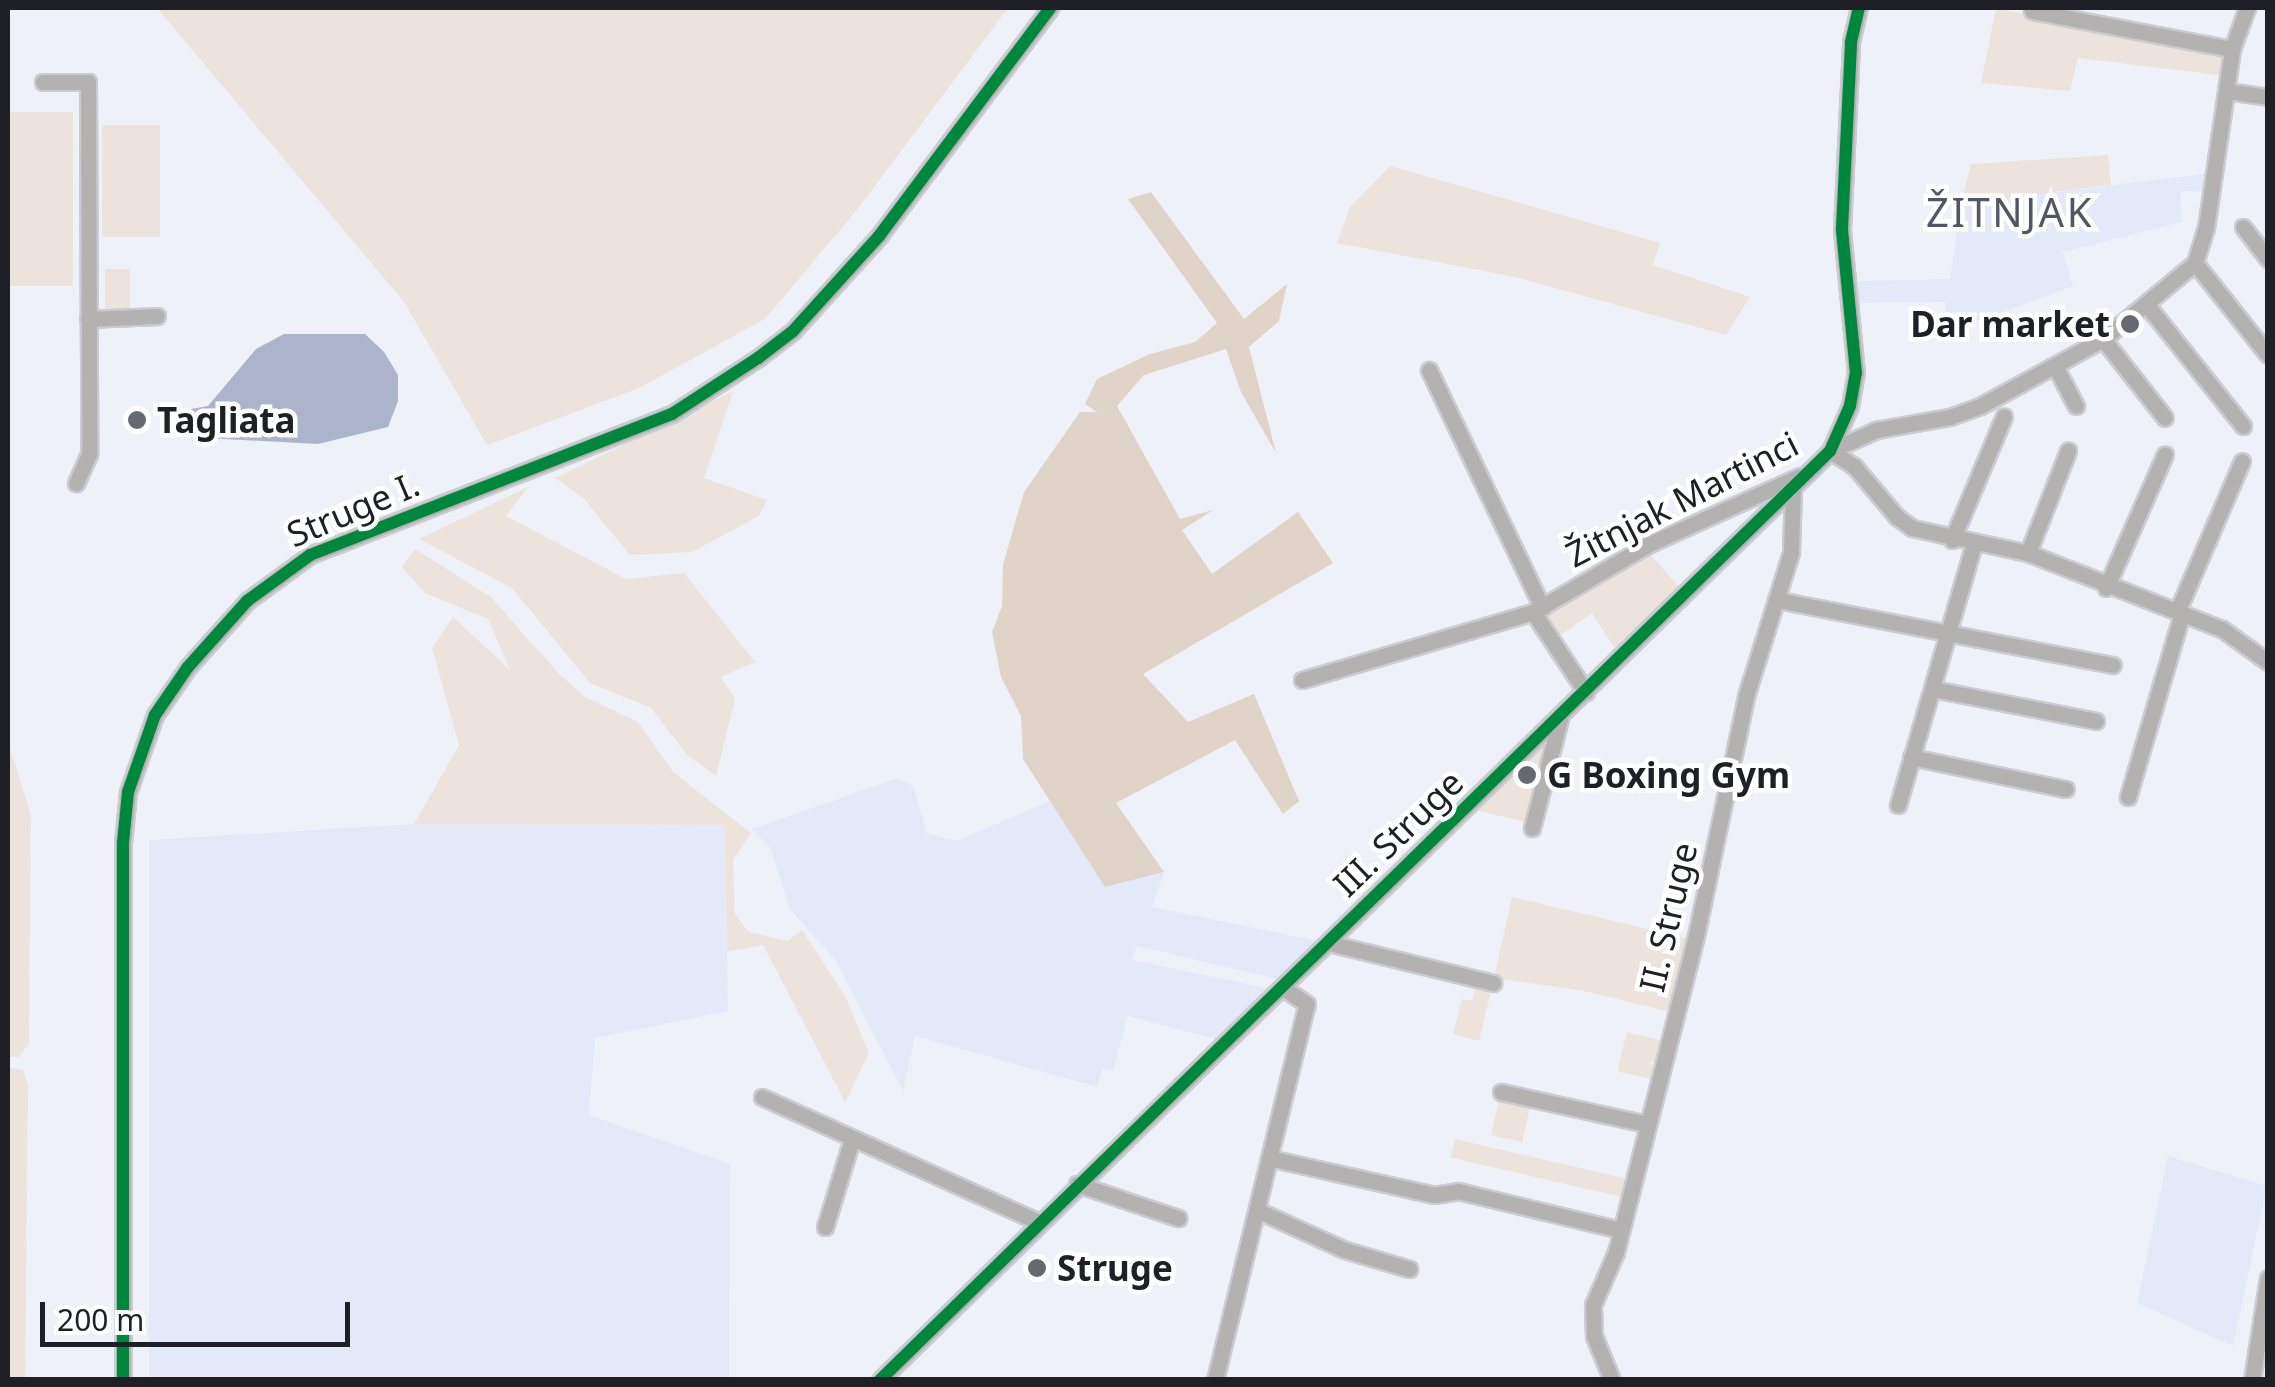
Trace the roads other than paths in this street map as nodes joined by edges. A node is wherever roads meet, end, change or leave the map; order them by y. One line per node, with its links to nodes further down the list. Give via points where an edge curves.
1 (1050, 8): 67 (street, Struge I., via 880,236 758,358 672,414 310,555 247,600 155,715 128,792 122,843)
2 (1859, 8): 24 (street, Žitnjak Martinci, via 1851,42 1842,228 1856,373)
3 (2247, 8): 5 (street)
4 (2032, 11): 5 (street)
5 (2232, 49): 7 (street)
6 (42, 82): 14 (street, via 88,82)
7 (2227, 92): 8 (street); 11 (street)
8 (2268, 97)
9 (2244, 227): 10 (street)
10 (2268, 259)
11 (2195, 263): 12 (street); 15 (street)
12 (2146, 304): 16 (street); 23 (street)
13 (157, 316): 14 (street)
14 (88, 318): 29 (street, via 89,454)
15 (2261, 336): 17 (street)
16 (2103, 338): 18 (street); 22 (street)
17 (2268, 355)
18 (2055, 366): 20 (street); 24 (street, via 1967,413 1876,430)
19 (1429, 370): 36 (street)
20 (2076, 406)
21 (2004, 416): 31 (street)
22 (2164, 418)
23 (2244, 426)
24 (1830, 451): 28 (street, Žitnjak Martinci); 31 (street, via 1854,466 1904,522)
25 (2068, 451): 33 (street)
26 (2164, 454): 34 (street)
27 (2242, 461): 37 (street)
28 (1813, 471): 30 (street, III. Struge); 36 (street, Žitnjak Martinci, via 1647,545)
29 (76, 483)
30 (1793, 490): 35 (street, II. Struge, via 1791,552); 43 (street, III. Struge)
31 (1952, 540): 32 (street)
32 (1974, 544): 33 (street); 38 (street)
33 (2028, 554): 34 (street)
34 (2106, 588): 37 (street)
35 (1778, 600): 38 (street); 56 (street, II. Struge, via 1746,696 1696,936)
36 (1538, 610): 41 (street, Žitnjak Martinci); 43 (street)
37 (2179, 613): 39 (street, via 2222,629); 48 (street)
38 (1950, 633): 40 (street); 42 (street)
39 (2268, 662)
40 (2113, 664)
41 (1302, 680)
42 (1933, 689): 45 (street); 46 (street)
43 (1586, 692): 44 (street, III. Struge)
44 (1561, 715): 50 (street); 51 (street, III. Struge)
45 (2096, 721)
46 (1911, 758): 47 (street); 49 (street)
47 (2066, 789)
48 (2128, 797)
49 (1898, 805)
50 (1532, 828)
51 (1328, 944): 52 (street, III. Struge); 53 (street, III. Struge)
52 (1493, 982)
53 (1282, 988): 58 (street, via 1306,1004); 59 (street, III. Struge)
54 (1500, 1092): 56 (street)
55 (762, 1098): 57 (street)
56 (1646, 1124): 64 (street, II. Struge)
57 (852, 1139): 62 (street); 63 (street)
58 (1269, 1158): 60 (street); 64 (street, via 1443,1196 1458,1191)
59 (1077, 1184): 61 (street); 62 (street, III. Struge)
60 (1259, 1211): 65 (street, via 1345,1250); 69 (street)
61 (1178, 1218)
62 (1040, 1222): 68 (street, III. Struge)
63 (825, 1227)
64 (1620, 1230): 70 (street, II. Struge, via 1591,1313)
65 (1409, 1269)
66 (2268, 1278): 71 (street)
67 (123, 1380)
68 (880, 1380)
69 (1214, 1380)
70 (1612, 1380)
71 (2252, 1380)

